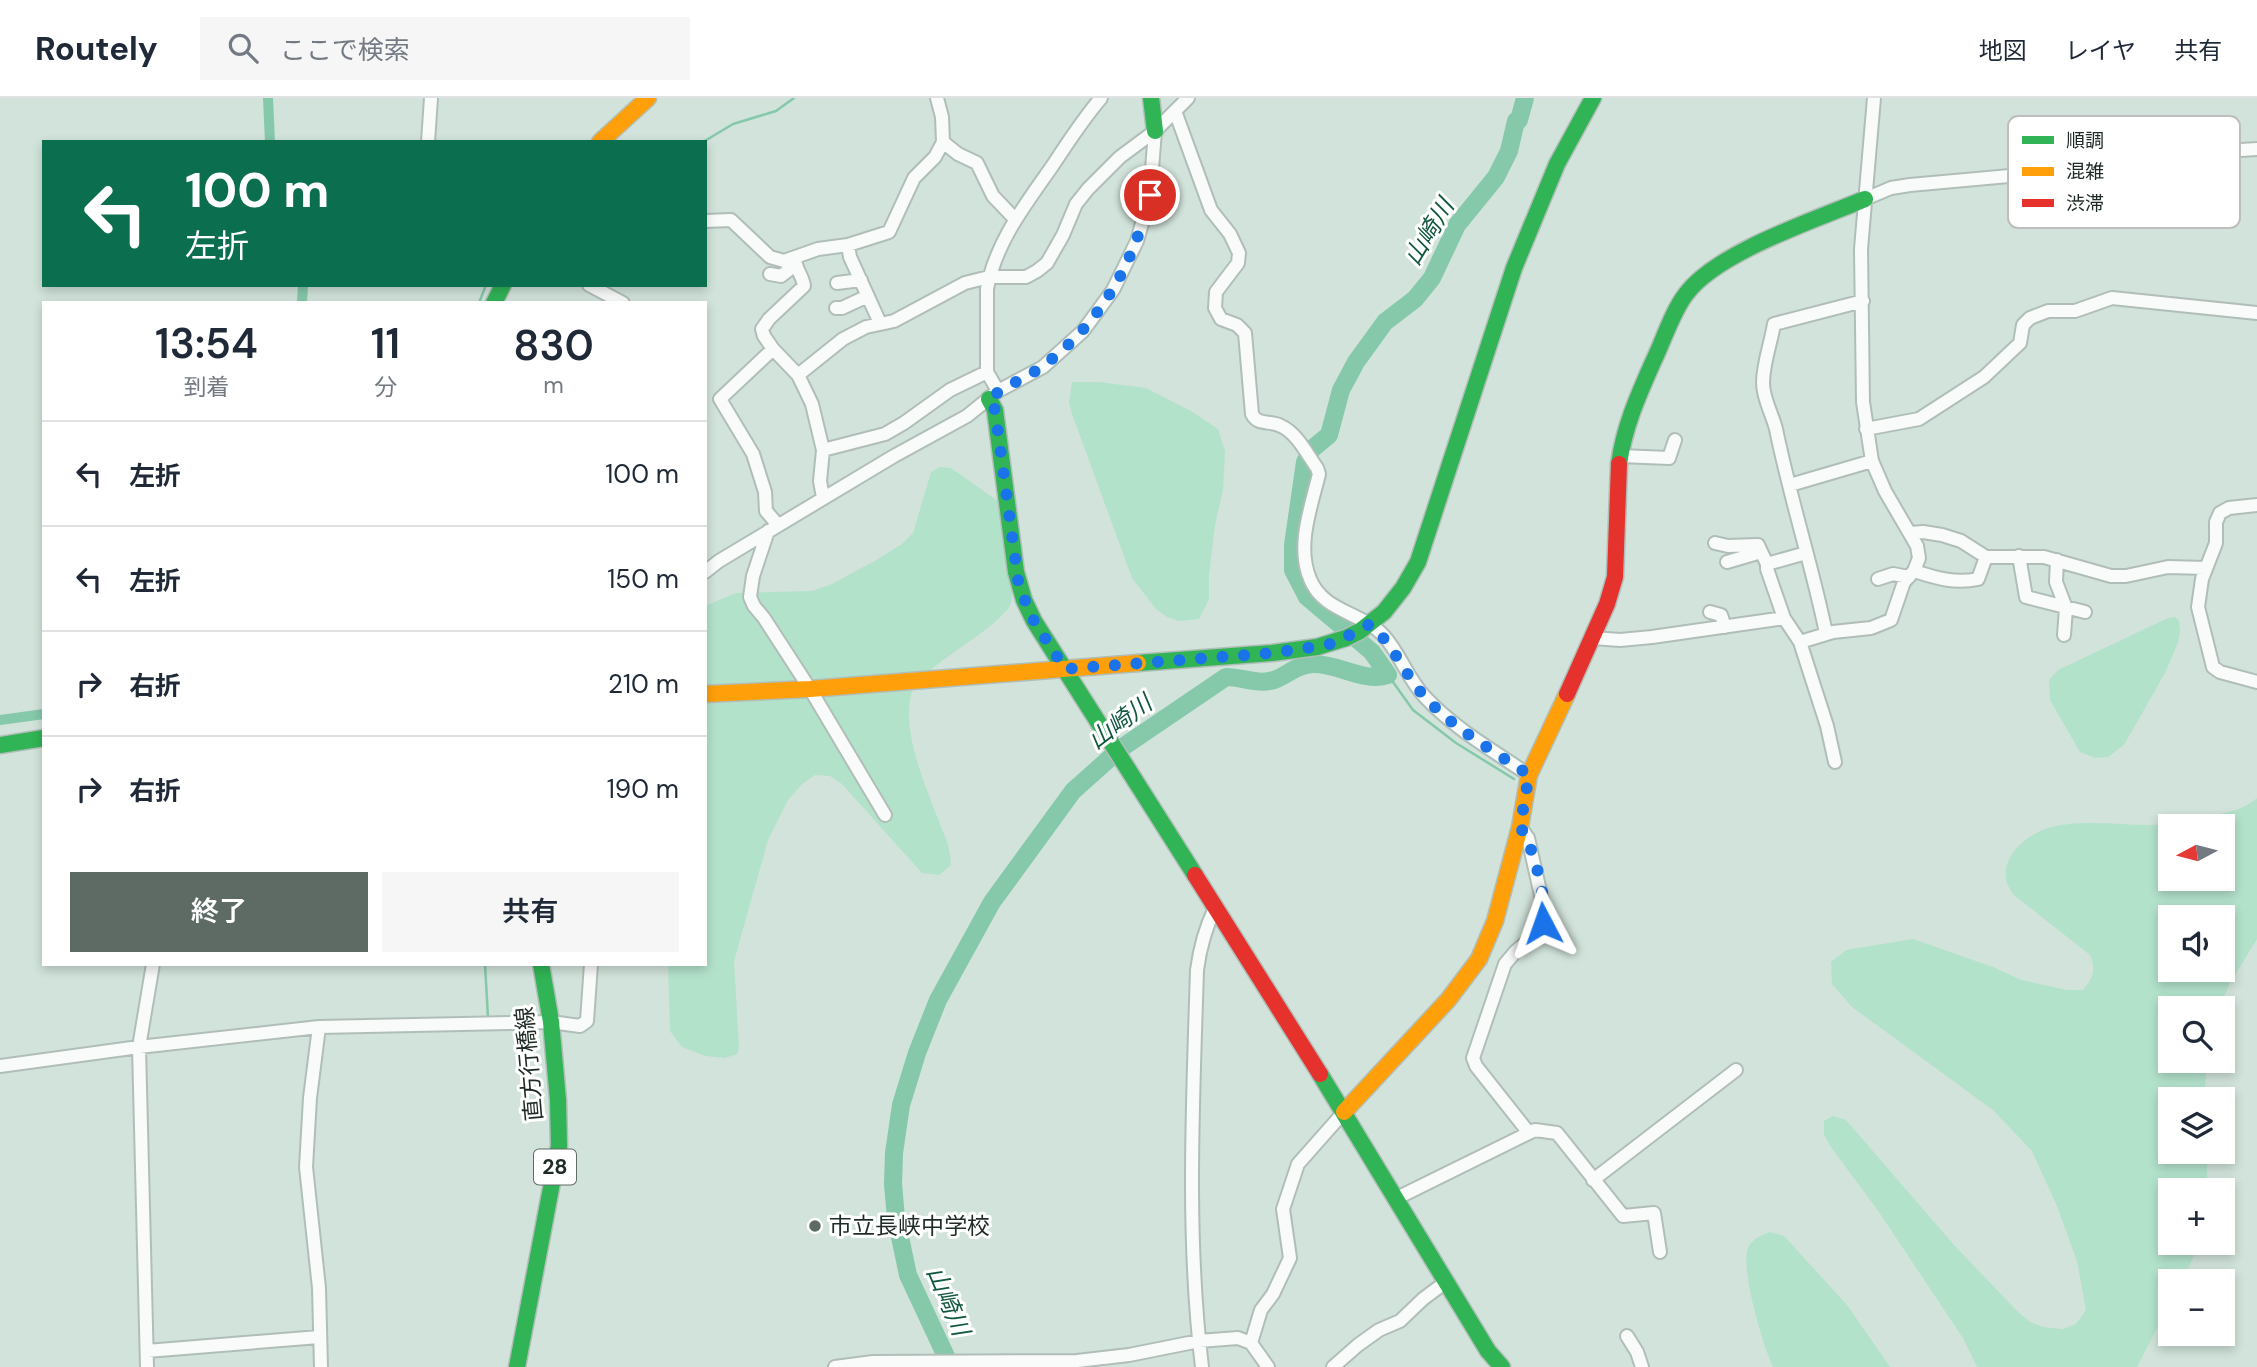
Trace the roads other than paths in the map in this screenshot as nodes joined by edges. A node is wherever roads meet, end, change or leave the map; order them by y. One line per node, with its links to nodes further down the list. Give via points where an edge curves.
1 (431, 98): 11 (street)
2 (648, 98): 12 (street)
3 (937, 98): 13 (street)
4 (1101, 98): 16 (street)
5 (1151, 98): 10 (street)
6 (1188, 98): 9 (street)
7 (1593, 98): 61 (street, via 1557,164 1514,268 1418,562 1392,603)
8 (1874, 98): 15 (street)
9 (1175, 111): 10 (street); 61 (street, via 1211,210 1239,253 1238,263 1216,292 1215,308 1221,319 1245,333 1252,414 1259,422 1288,430 1319,474 1306,525 1305,558 1311,582 1325,600)
10 (1155, 131): 21 (street, via 1088,189 1047,263 1026,277); 34 (street, via 1144,218 1113,290 1065,348 1043,367)
11 (428, 140)
12 (602, 140)
13 (943, 142): 16 (street, via 977,163 993,196); 18 (street, via 935,158 914,178 889,232)
14 (2008, 176): 15 (street, via 1891,188)
15 (1864, 199): 27 (street); 38 (street, via 1751,247 1700,278 1684,296 1656,352 1630,410)
16 (1015, 219): 21 (street)
17 (707, 221): 19 (street, via 731,220 770,257)
18 (848, 245): 19 (street, via 818,248); 22 (street)
19 (795, 262): 20 (street, via 780,275); 31 (street, via 803,289 762,329)
20 (770, 274)
21 (989, 277): 30 (street, via 965,283); 32 (street)
22 (861, 280): 23 (street); 25 (street)
23 (837, 284)
24 (593, 287): 26 (street)
25 (868, 296): 28 (street); 30 (street)
26 (619, 301)
27 (1863, 301): 35 (street); 40 (street, via 1774,324 1763,383)
28 (836, 308)
29 (2257, 313): 35 (street, via 2112,298 2075,311 2048,311 2030,318 2020,343 1984,377 1919,419)
30 (880, 324): 33 (street, via 843,340)
31 (773, 349): 33 (street); 43 (street, via 720,399 753,454)
32 (987, 372): 34 (street); 37 (street, via 950,390 885,433)
33 (798, 375): 37 (street, via 812,404)
34 (994, 395): 41 (street, via 967,416); 67 (street, via 1019,587 1034,621)
35 (1866, 429): 39 (street)
36 (1675, 440): 38 (street, via 1669,458)
37 (823, 450): 41 (street)
38 (1620, 456): 65 (street, via 1615,577)
39 (1872, 461): 40 (street); 44 (street)
40 (1790, 485): 47 (street)
41 (823, 498): 43 (street)
42 (2257, 505): 53 (street, via 2220,513 2216,543)
43 (773, 528): 54 (street); 69 (street, via 753,576 750,597)
44 (1910, 533): 48 (street, via 1942,535); 55 (street, via 1919,558)
45 (1716, 543): 46 (street, via 1758,545)
46 (1761, 552): 51 (street); 52 (street)
47 (1806, 553): 52 (street); 63 (street)
48 (1986, 556): 49 (street); 55 (street, via 1978,579 1962,583)
49 (2019, 556): 50 (street); 57 (street, via 2026,597)
50 (2057, 560): 53 (street, via 2111,576 2180,566); 57 (street, via 2056,582)
51 (1727, 562)
52 (1767, 564): 60 (street)
53 (2206, 568): 68 (street, via 2198,607 2213,667)
54 (707, 571)
55 (1912, 574): 56 (street); 63 (street, via 1904,582 1891,620 1871,628)
56 (1878, 579)
57 (2066, 607): 59 (street); 64 (street)
58 (1710, 612): 62 (street, via 1721,615)
59 (2085, 612)
60 (1784, 618): 62 (street); 66 (street)
61 (1368, 625): 67 (street, via 1320,646 1272,653); 74 (street, via 1385,637 1427,699 1464,731)
62 (1725, 627): 65 (street, via 1630,639)
63 (1826, 633): 66 (street)
64 (2064, 635)
65 (1593, 638): 74 (street)
66 (1800, 642): 73 (street)
67 (1065, 669): 69 (street); 77 (street)
68 (2257, 682)
69 (810, 689): 70 (street); 75 (street)
70 (707, 694)
71 (42, 738): 72 (street)
72 (0, 745)
73 (1835, 762)
74 (1529, 775): 76 (street)
75 (885, 815)
76 (1520, 827): 86 (street, via 1495,921 1479,959 1448,1000); 87 (street, via 1528,838 1545,913 1543,923 1505,964 1473,1058)
77 (1215, 908): 86 (street); 94 (street, via 1199,947 1197,970 1191,1202)
78 (153, 966): 83 (street)
79 (541, 966): 81 (street, 直方行橋線 / 28)
80 (591, 966): 81 (street, via 586,1021 580,1026)
81 (551, 1023): 82 (street); 99 (street, 直方行橋線 / 28, via 559,1146)
82 (319, 1027): 83 (street); 93 (street, via 306,1167 319,1288)
83 (139, 1047): 84 (street); 96 (street)
84 (0, 1066)
85 (1736, 1070): 88 (street)
86 (1344, 1112): 89 (street); 95 (street, via 1298,1164 1283,1209 1290,1258 1261,1310)
87 (1530, 1133): 88 (street, via 1557,1133); 89 (street)
88 (1593, 1180): 90 (street, via 1623,1216 1654,1213)
89 (1395, 1199): 91 (street)
90 (1660, 1252)
91 (1447, 1281): 103 (street, via 1400,1321 1357,1345); 104 (street)
92 (1627, 1336): 105 (street)
93 (319, 1337): 96 (street); 98 (street)
94 (1199, 1340): 95 (street, via 1238,1338); 100 (street, via 1077,1361 873,1362); 101 (street)
95 (1251, 1343): 102 (street)
96 (147, 1351): 97 (street)
97 (147, 1367)
98 (321, 1367)
99 (517, 1367)
100 (835, 1367)
101 (1202, 1367)
102 (1268, 1367)
103 (1333, 1367)
104 (1502, 1367)
105 (1642, 1367)

